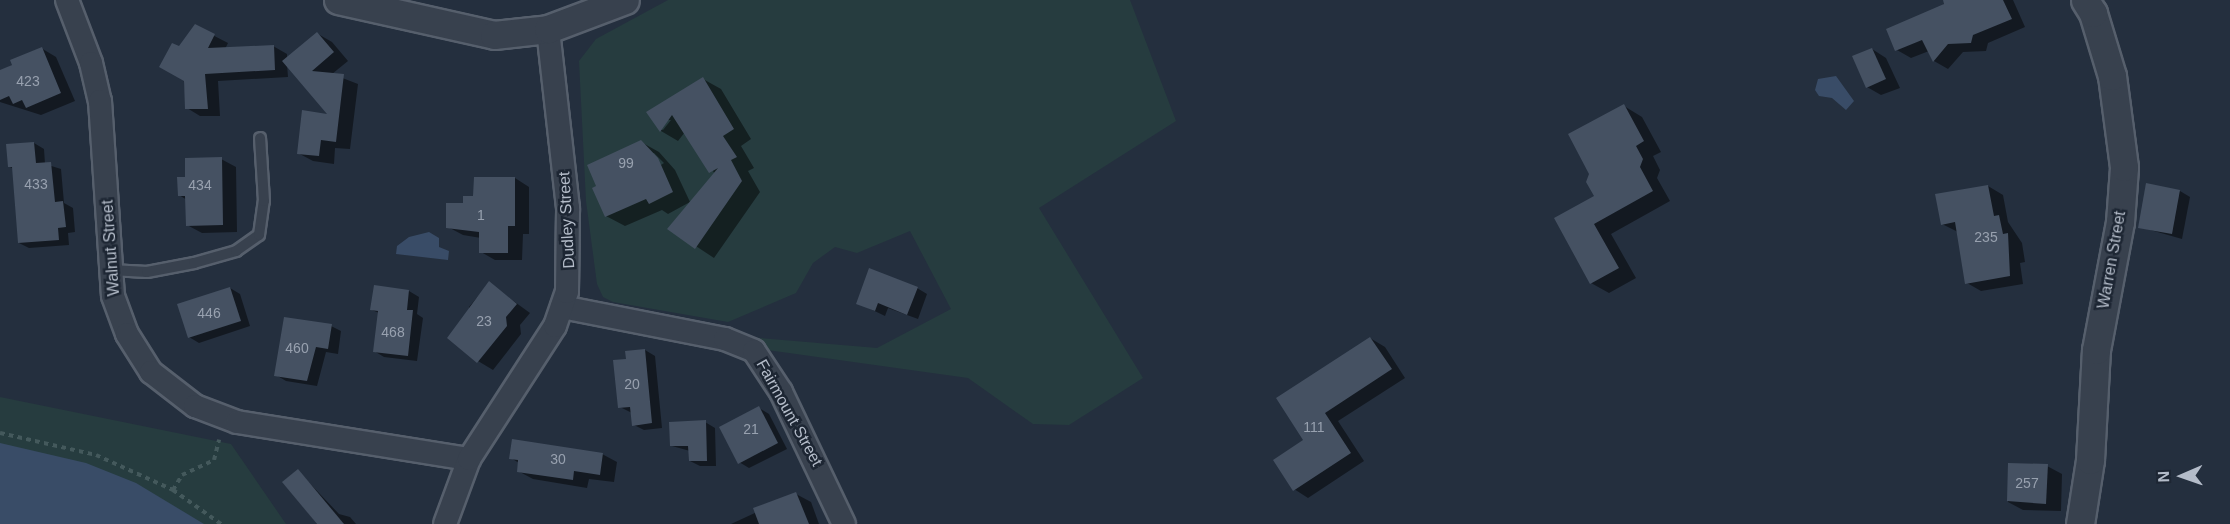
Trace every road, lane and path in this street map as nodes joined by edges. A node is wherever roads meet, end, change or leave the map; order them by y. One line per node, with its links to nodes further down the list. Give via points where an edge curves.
1 (67, 0): 7 (street, Walnut Street, via 86,46 100,101)
2 (338, 0): 5 (street, via 476,33 515,35)
3 (625, 0): 5 (street)
4 (2091, 4): 16 (street, Warren Street, via 2117,100 2124,184 2096,350 2090,460)
5 (548, 29): 8 (street, Dudley Street, via 570,244 570,273)
6 (260, 138): 7 (lane, via 264,201 259,235 236,251 194,263 147,272)
7 (110, 270): 11 (street, Walnut Street, via 118,314 138,355 167,387 195,406 237,422)
8 (562, 307): 11 (street, Dudley Street, via 525,376); 15 (street, Fairmount Street, via 725,339 754,351 781,392)
9 (0, 433): 12 (path, via 96,455)
10 (221, 434): 12 (path, via 214,460 182,475)
11 (469, 459): 14 (street, Dudley Street)
12 (173, 490): 13 (path)
13 (221, 524)
14 (445, 524)
15 (844, 524)
16 (2080, 524)

